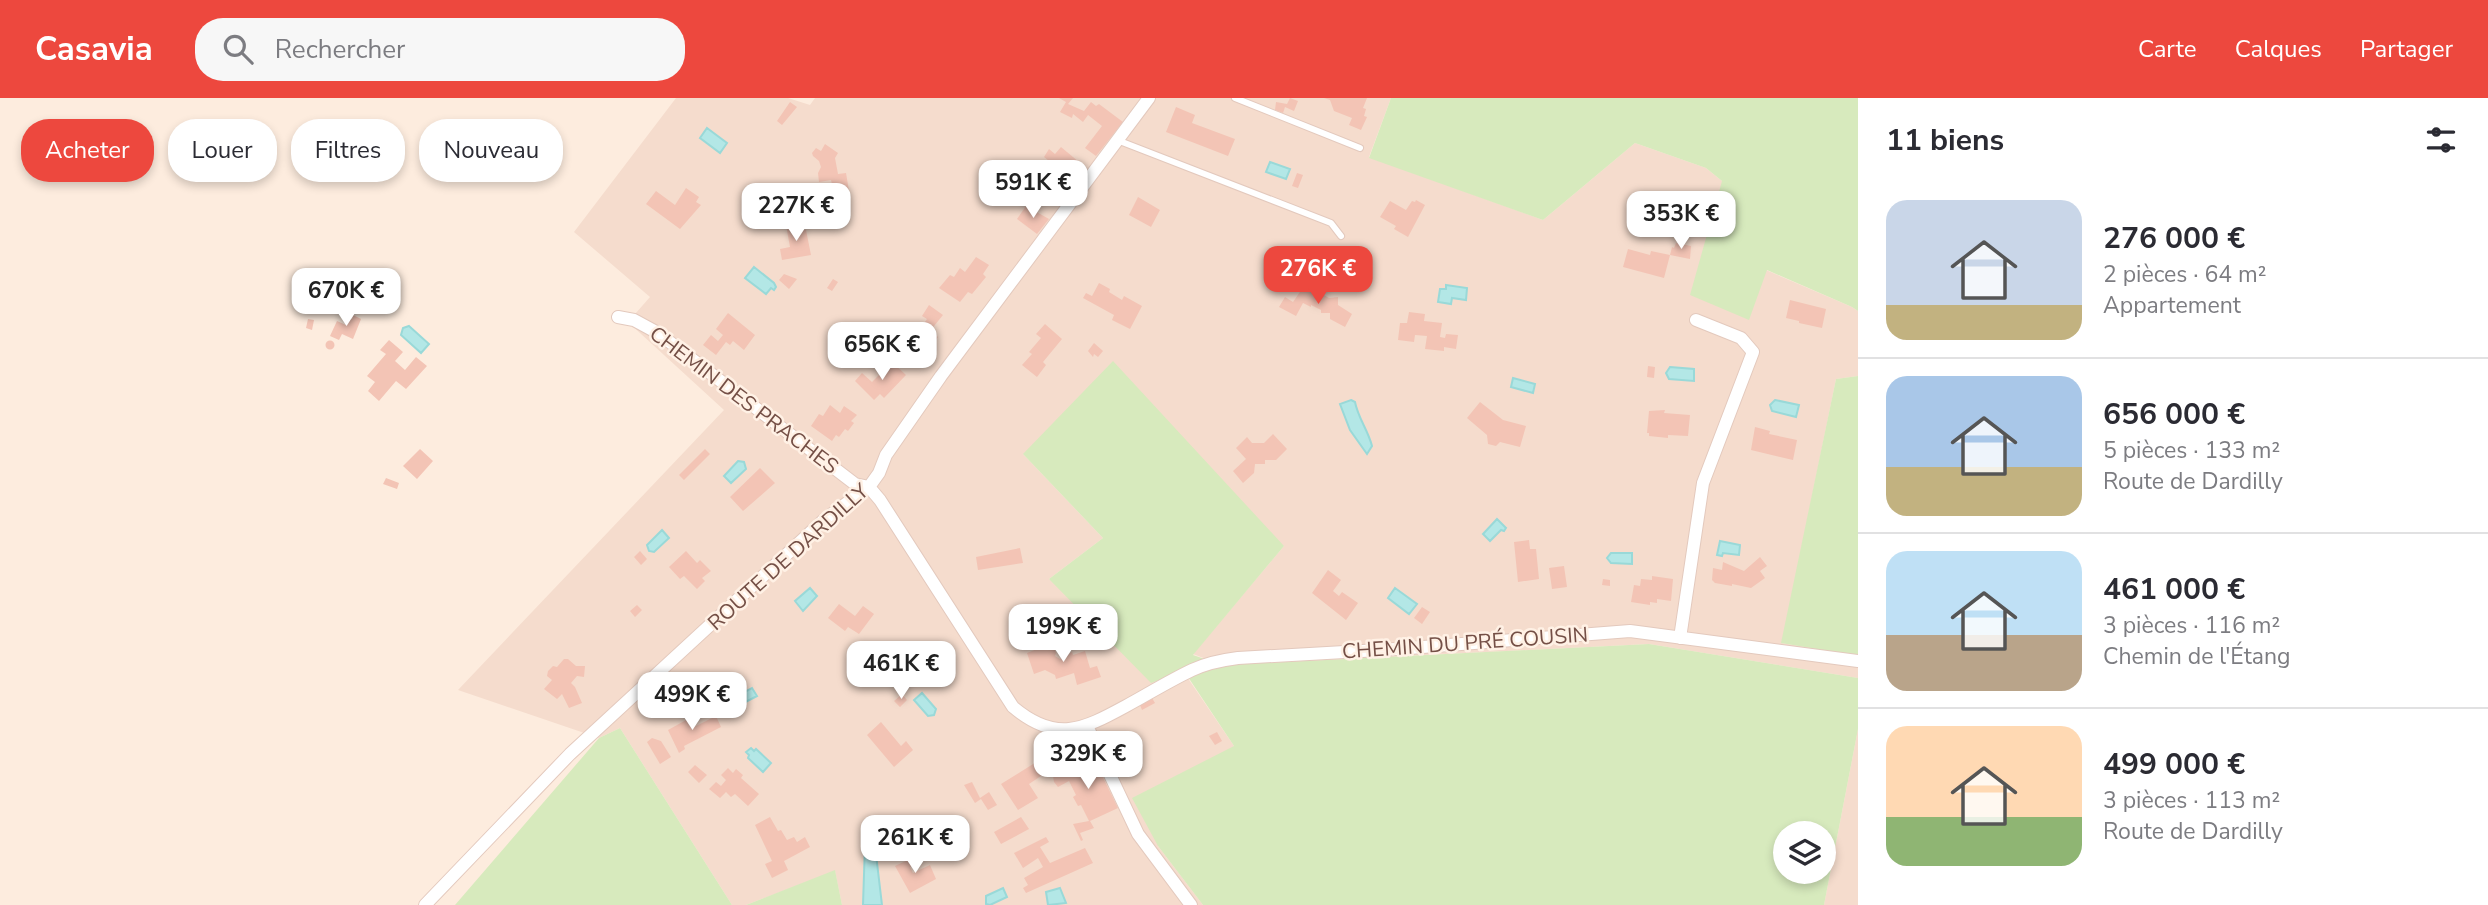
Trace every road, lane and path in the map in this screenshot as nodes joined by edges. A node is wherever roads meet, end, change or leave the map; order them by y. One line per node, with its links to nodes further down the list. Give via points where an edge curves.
1 (1149, 98): 3 (street, ROUTE DE DARDILLY)
2 (1235, 98): 4 (lane)
3 (1117, 141): 5 (lane, via 1331,223); 8 (street, ROUTE DE DARDILLY, via 933,388)
4 (1360, 148)
5 (1341, 236)
6 (618, 317): 8 (street, CHEMIN DES PRACHES, via 658,333 855,484)
7 (1696, 320): 9 (street, via 1741,338 1753,352 1703,483)
8 (869, 487): 11 (street, via 1013,707 1042,725 1058,729); 12 (street, ROUTE DE DARDILLY, via 825,519 570,754)
9 (1681, 638): 10 (street, CHEMIN DU PRÉ COUSIN); 11 (street, CHEMIN DU PRÉ COUSIN, via 1630,631 1238,658 1193,669)
10 (1858, 662)
11 (1087, 726): 13 (street, via 1138,834)
12 (425, 905)
13 (1191, 905)

